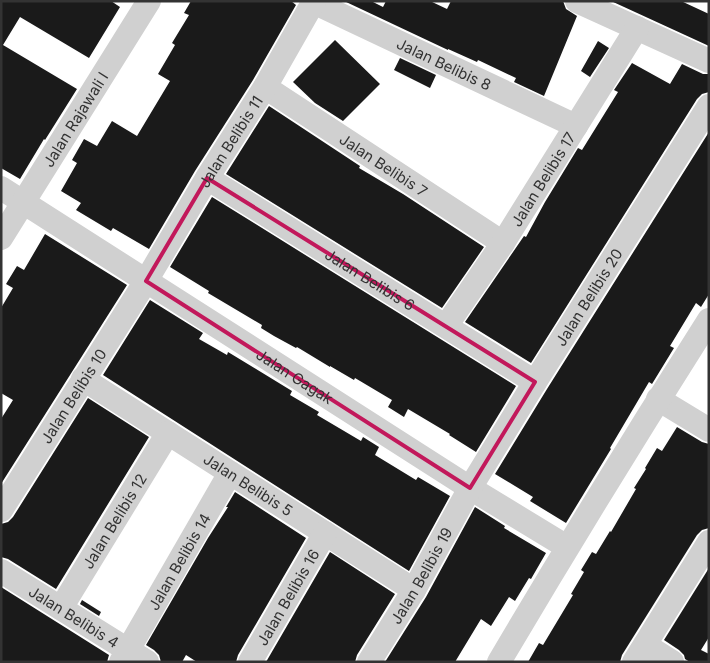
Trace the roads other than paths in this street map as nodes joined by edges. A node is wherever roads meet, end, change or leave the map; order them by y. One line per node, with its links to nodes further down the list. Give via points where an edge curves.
1 (149, 1): 11 (street, Jalan Rajawali I)
2 (577, 1): 4 (street)
3 (314, 2): 6 (street, Jalan Belibis 11); 8 (street, Jalan Belibis 8)
4 (637, 28): 5 (street); 8 (street, Jalan Belibis 17)
5 (709, 61)
6 (265, 86): 9 (street, Jalan Belibis 11); 13 (street, Jalan Belibis 7)
7 (709, 106): 18 (street, Jalan Belibis 20)
8 (576, 126): 13 (street, Jalan Belibis 17)
9 (207, 178): 14 (street, Jalan Belibis 11); 16 (street, Jalan Belibis 6)
10 (1, 188): 11 (street, Jalan Gagak)
11 (24, 202): 12 (street, Jalan Rajawali I); 14 (street, Jalan Gagak)
12 (1, 238)
13 (503, 243): 16 (street, Jalan Belibis 17)
14 (146, 281): 17 (street, Jalan Belibis 10); 23 (street, Jalan Gagak)
15 (709, 320): 19 (street)
16 (446, 326): 18 (street, Jalan Belibis 6)
17 (83, 379): 21 (street, Jalan Belibis 5); 24 (street, Jalan Belibis 10)
18 (535, 382): 23 (street, Jalan Belibis 20)
19 (658, 399): 20 (street); 27 (street)
20 (709, 430)
21 (168, 433): 22 (street, Jalan Belibis 5); 30 (street, Jalan Belibis 12)
22 (230, 473): 25 (street, Jalan Belibis 5); 32 (street, Jalan Belibis 14)
23 (470, 488): 27 (street, Jalan Gagak); 29 (street, Jalan Belibis 19)
24 (1, 510)
25 (325, 533): 29 (street, Jalan Belibis 5); 33 (street, Jalan Belibis 16)
26 (709, 542): 31 (street)
27 (567, 547): 35 (street)
28 (1, 571): 30 (street, Jalan Belibis 4)
29 (414, 590): 34 (street, Jalan Belibis 19)
30 (61, 608): 32 (street, Jalan Belibis 4)
31 (640, 653): 36 (street)
32 (132, 658)
33 (250, 662)
34 (369, 662)
35 (499, 662)
36 (672, 662)

